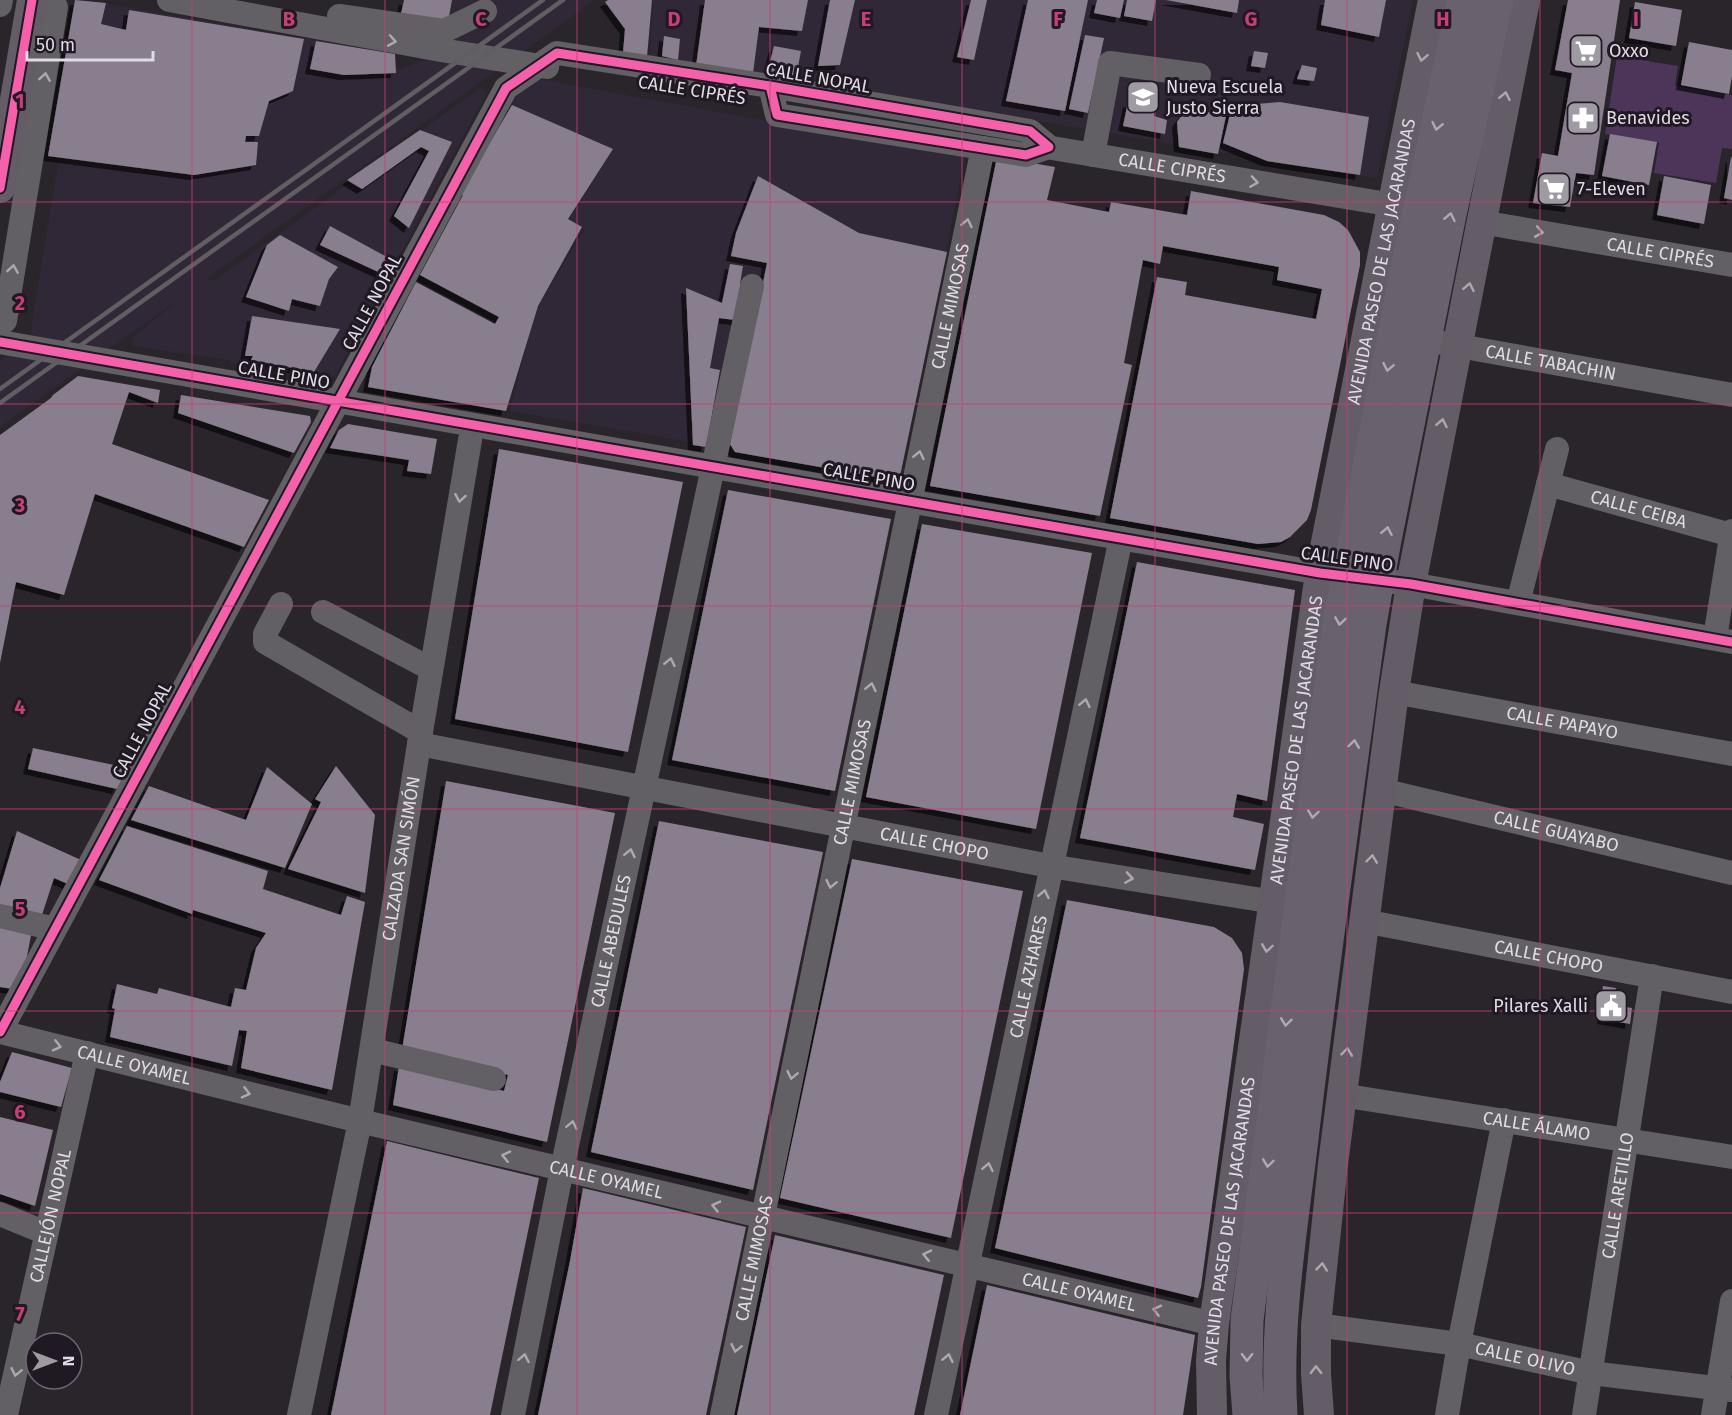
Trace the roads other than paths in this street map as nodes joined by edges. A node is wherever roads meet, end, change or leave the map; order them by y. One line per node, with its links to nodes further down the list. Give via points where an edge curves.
1 (1, 0): 10 (street)
2 (32, 0): 17 (main road)
3 (52, 0): 23 (street, one-way to 3, via 4,321 56,7)
4 (169, 0): 14 (street, CALLE CIPRÉS, one-way to 14)
5 (230, 0): 11 (street, via 444,31)
6 (1433, 0): 18 (main road, AVENIDA PASEO DE LAS JACARANDAS, one-way to 18)
7 (1464, 0): 21 (highway, one-way to 21)
8 (1497, 0): 21 (highway, one-way to 8)
9 (1525, 0): 19 (main road, one-way to 9)
10 (0, 5)
11 (485, 11)
12 (1199, 75): 16 (street, via 1110,63)
13 (770, 86): 14 (street, via 777,115); 15 (street, CALLE NOPAL, via 1030,131); 28 (street, CALLE NOPAL, via 556,53 506,88)
14 (992, 144): 15 (street, CALLE CIPRÉS); 39 (street, CALLE MIMOSAS, one-way to 14)
15 (1049, 147): 16 (street, CALLE CIPRÉS)
16 (1093, 155): 18 (street, CALLE CIPRÉS, one-way to 18)
17 (0, 188)
18 (1393, 205): 24 (main road, AVENIDA PASEO DE LAS JACARANDAS)
19 (1481, 222): 20 (street, CALLE CIPRÉS, one-way to 20); 26 (main road, one-way to 19)
20 (1732, 266)
21 (1423, 271): 58 (highway, via 1340,618)
22 (752, 285): 37 (street, CALLE ABEDULES)
23 (0, 325)
24 (1368, 330): 26 (street, CALLE TABACHIN); 35 (main road, AVENIDA PASEO DE LAS JACARANDAS)
25 (0, 342): 33 (street, CALLE PINO)
26 (1458, 345): 30 (street, CALLE TABACHIN); 36 (main road, one-way to 26)
27 (120, 356): 29 (street)
28 (343, 389): 29 (street); 31 (street, CALLE NOPAL); 33 (street, via 599,438)
29 (310, 390): 31 (street)
30 (1732, 395)
31 (330, 415): 32 (street); 62 (street, CALLE NOPAL)
32 (470, 440): 33 (street, via 553,454 594,455); 48 (street, CALZADA SAN SIMÓN, one-way to 48)
33 (597, 447): 37 (street, CALLE PINO)
34 (1557, 448): 38 (street)
35 (1344, 449): 36 (main road, via 1361,469 1385,479 1411,477); 42 (main road, AVENIDA PASEO DE LAS JACARANDAS)
36 (1434, 464): 43 (main road)
37 (712, 467): 39 (street, CALLE PINO); 52 (street, CALLE ABEDULES, one-way to 37)
38 (1548, 484): 40 (street, CALLE CEIBA); 44 (street)
39 (909, 501): 41 (street, CALLE PINO); 55 (street, CALLE MIMOSAS, one-way to 39)
40 (1732, 533): 47 (street)
41 (1121, 538): 42 (street, CALLE PINO); 56 (street, CALLE AZHARES, one-way to 41)
42 (1320, 573): 43 (street, CALLE PINO); 53 (main road, AVENIDA PASEO DE LAS JACARANDAS)
43 (1411, 584): 44 (street, CALLE PINO); 49 (main road)
44 (1518, 603): 47 (street, CALLE PINO)
45 (280, 604): 50 (street, CALLE CHOPO, via 265,642)
46 (323, 612): 48 (street)
47 (1724, 640)
48 (431, 669): 50 (street, CALZADA SAN SIMÓN)
49 (1394, 692): 51 (street, CALLE PAPAYO); 54 (main road)
50 (420, 738): 52 (street, CALLE CHOPO); 66 (street, CALZADA SAN SIMÓN)
51 (1732, 754)
52 (644, 786): 55 (street, CALLE CHOPO); 74 (street, CALLE ABEDULES, one-way to 52)
53 (1290, 786): 54 (main road, via 1301,776 1336,774); 59 (main road, AVENIDA PASEO DE LAS JACARANDAS)
54 (1381, 790): 57 (street, CALLE GUAYABO); 61 (main road, one-way to 54)
55 (842, 826): 56 (street, CALLE CHOPO); 76 (street, CALLE MIMOSAS, one-way to 76)
56 (1050, 866): 59 (street, CALLE CHOPO, one-way to 59); 78 (street, CALLE AZHARES, one-way to 56)
57 (1732, 873)
58 (1319, 883): 91 (highway, one-way to 91, via 1247,1320); 92 (highway, via 1280,1320)
59 (1274, 902): 80 (main road, AVENIDA PASEO DE LAS JACARANDAS, one-way to 80)
60 (0, 916): 62 (street)
61 (1364, 921): 63 (street, CALLE CHOPO); 69 (main road, one-way to 61)
62 (54, 929): 65 (street, CALLE NOPAL)
63 (1652, 976): 64 (street, CALLE CHOPO); 72 (street, CALLE ARETILLO)
64 (1732, 992)
65 (0, 1032): 67 (street, CALLE OYAMEL, one-way to 67)
66 (372, 1050): 68 (street); 71 (street, CALZADA SAN SIMÓN)
67 (87, 1053): 71 (street, CALLE OYAMEL, one-way to 71); 77 (street, CALLEJÓN NOPAL)
68 (494, 1079)
69 (1341, 1095): 70 (street, CALLE ÁLAMO); 81 (main road, one-way to 69)
70 (1504, 1120): 72 (street, CALLE ÁLAMO); 82 (street)
71 (360, 1121): 74 (street, CALLE OYAMEL, one-way to 71); 86 (street, CALZADA SAN SIMÓN)
72 (1628, 1140): 73 (street, CALLE ÁLAMO); 83 (street, CALLE ARETILLO)
73 (1732, 1157)
74 (562, 1169): 76 (street, CALLE OYAMEL, one-way to 74); 87 (street, CALLE ABEDULES, one-way to 74)
75 (0, 1214): 77 (street)
76 (763, 1216): 78 (street, CALLE OYAMEL, one-way to 76); 88 (street, CALLE MIMOSAS, one-way to 88)
77 (46, 1233): 85 (street, CALLEJÓN NOPAL, one-way to 85)
78 (968, 1264): 80 (street, CALLE OYAMEL, one-way to 78); 89 (street, CALLE AZHARES, one-way to 78)
79 (1732, 1301): 84 (street)
80 (1214, 1324): 90 (main road, AVENIDA PASEO DE LAS JACARANDAS)
81 (1316, 1325): 82 (street, CALLE OLIVO); 93 (main road, one-way to 81)
82 (1459, 1344): 83 (street, CALLE OLIVO); 94 (street)
83 (1591, 1373): 84 (street, CALLE OLIVO); 95 (street, CALLE ARETILLO)
84 (1725, 1388): 96 (street)
85 (6, 1415)
86 (299, 1415)
87 (513, 1415)
88 (722, 1415)
89 (936, 1415)
90 (1212, 1415)
91 (1249, 1415)
92 (1281, 1415)
93 (1319, 1415)
94 (1447, 1415)
95 (1584, 1415)
96 (1713, 1415)

